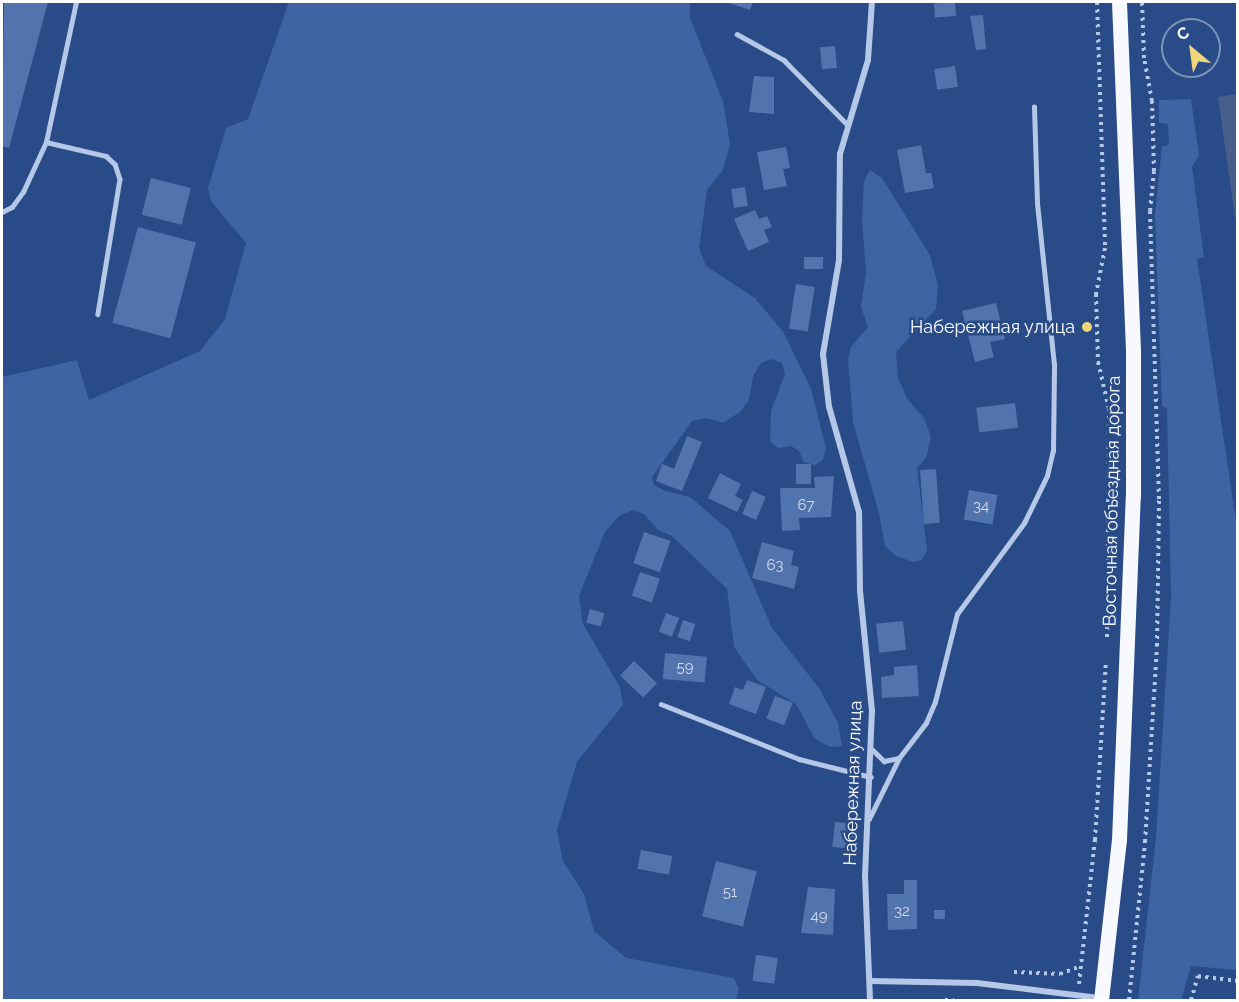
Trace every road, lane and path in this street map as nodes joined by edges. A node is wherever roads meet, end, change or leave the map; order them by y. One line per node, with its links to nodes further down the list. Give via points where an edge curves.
1 (76, 2): 8 (lane)
2 (872, 2): 7 (street, Набережная улица, via 871,44)
3 (1097, 2): 16 (path, via 1105,248 1096,294 1098,362 1109,409 1107,648 1095,840)
4 (1119, 2): 21 (main road, Восточная объездная дорога, via 1133,350 1133,496 1119,840)
5 (737, 34): 7 (lane, via 784,60)
6 (1034, 107): 13 (lane, via 1036,203 1054,364 1053,451 1039,498 957,614 935,702 926,723)
7 (847, 124): 12 (street, Набережная улица, via 840,154 839,260 823,354 823,378 859,512 860,591)
8 (46, 142): 9 (lane, via 23,192 12,207); 10 (lane, via 106,156 115,164 120,178)
9 (2, 212)
10 (98, 314)
11 (661, 704): 14 (lane, via 799,759)
12 (873, 750): 13 (lane, via 884,761); 14 (street, Набережная улица)
13 (899, 758): 15 (lane)
14 (871, 777): 15 (street, Набережная улица)
15 (869, 820): 18 (street, Набережная улица, via 865,876)
16 (1081, 966): 17 (path, via 1060,974); 20 (path)
17 (1004, 971)
18 (870, 981): 20 (street, via 978,983); 22 (street, Набережная улица)
19 (1238, 981): 25 (path, via 1198,976)
20 (1078, 995): 21 (street)
21 (1102, 999)
22 (870, 1000)
23 (945, 1000): 24 (path)
24 (954, 1000)
25 (1191, 1000)

